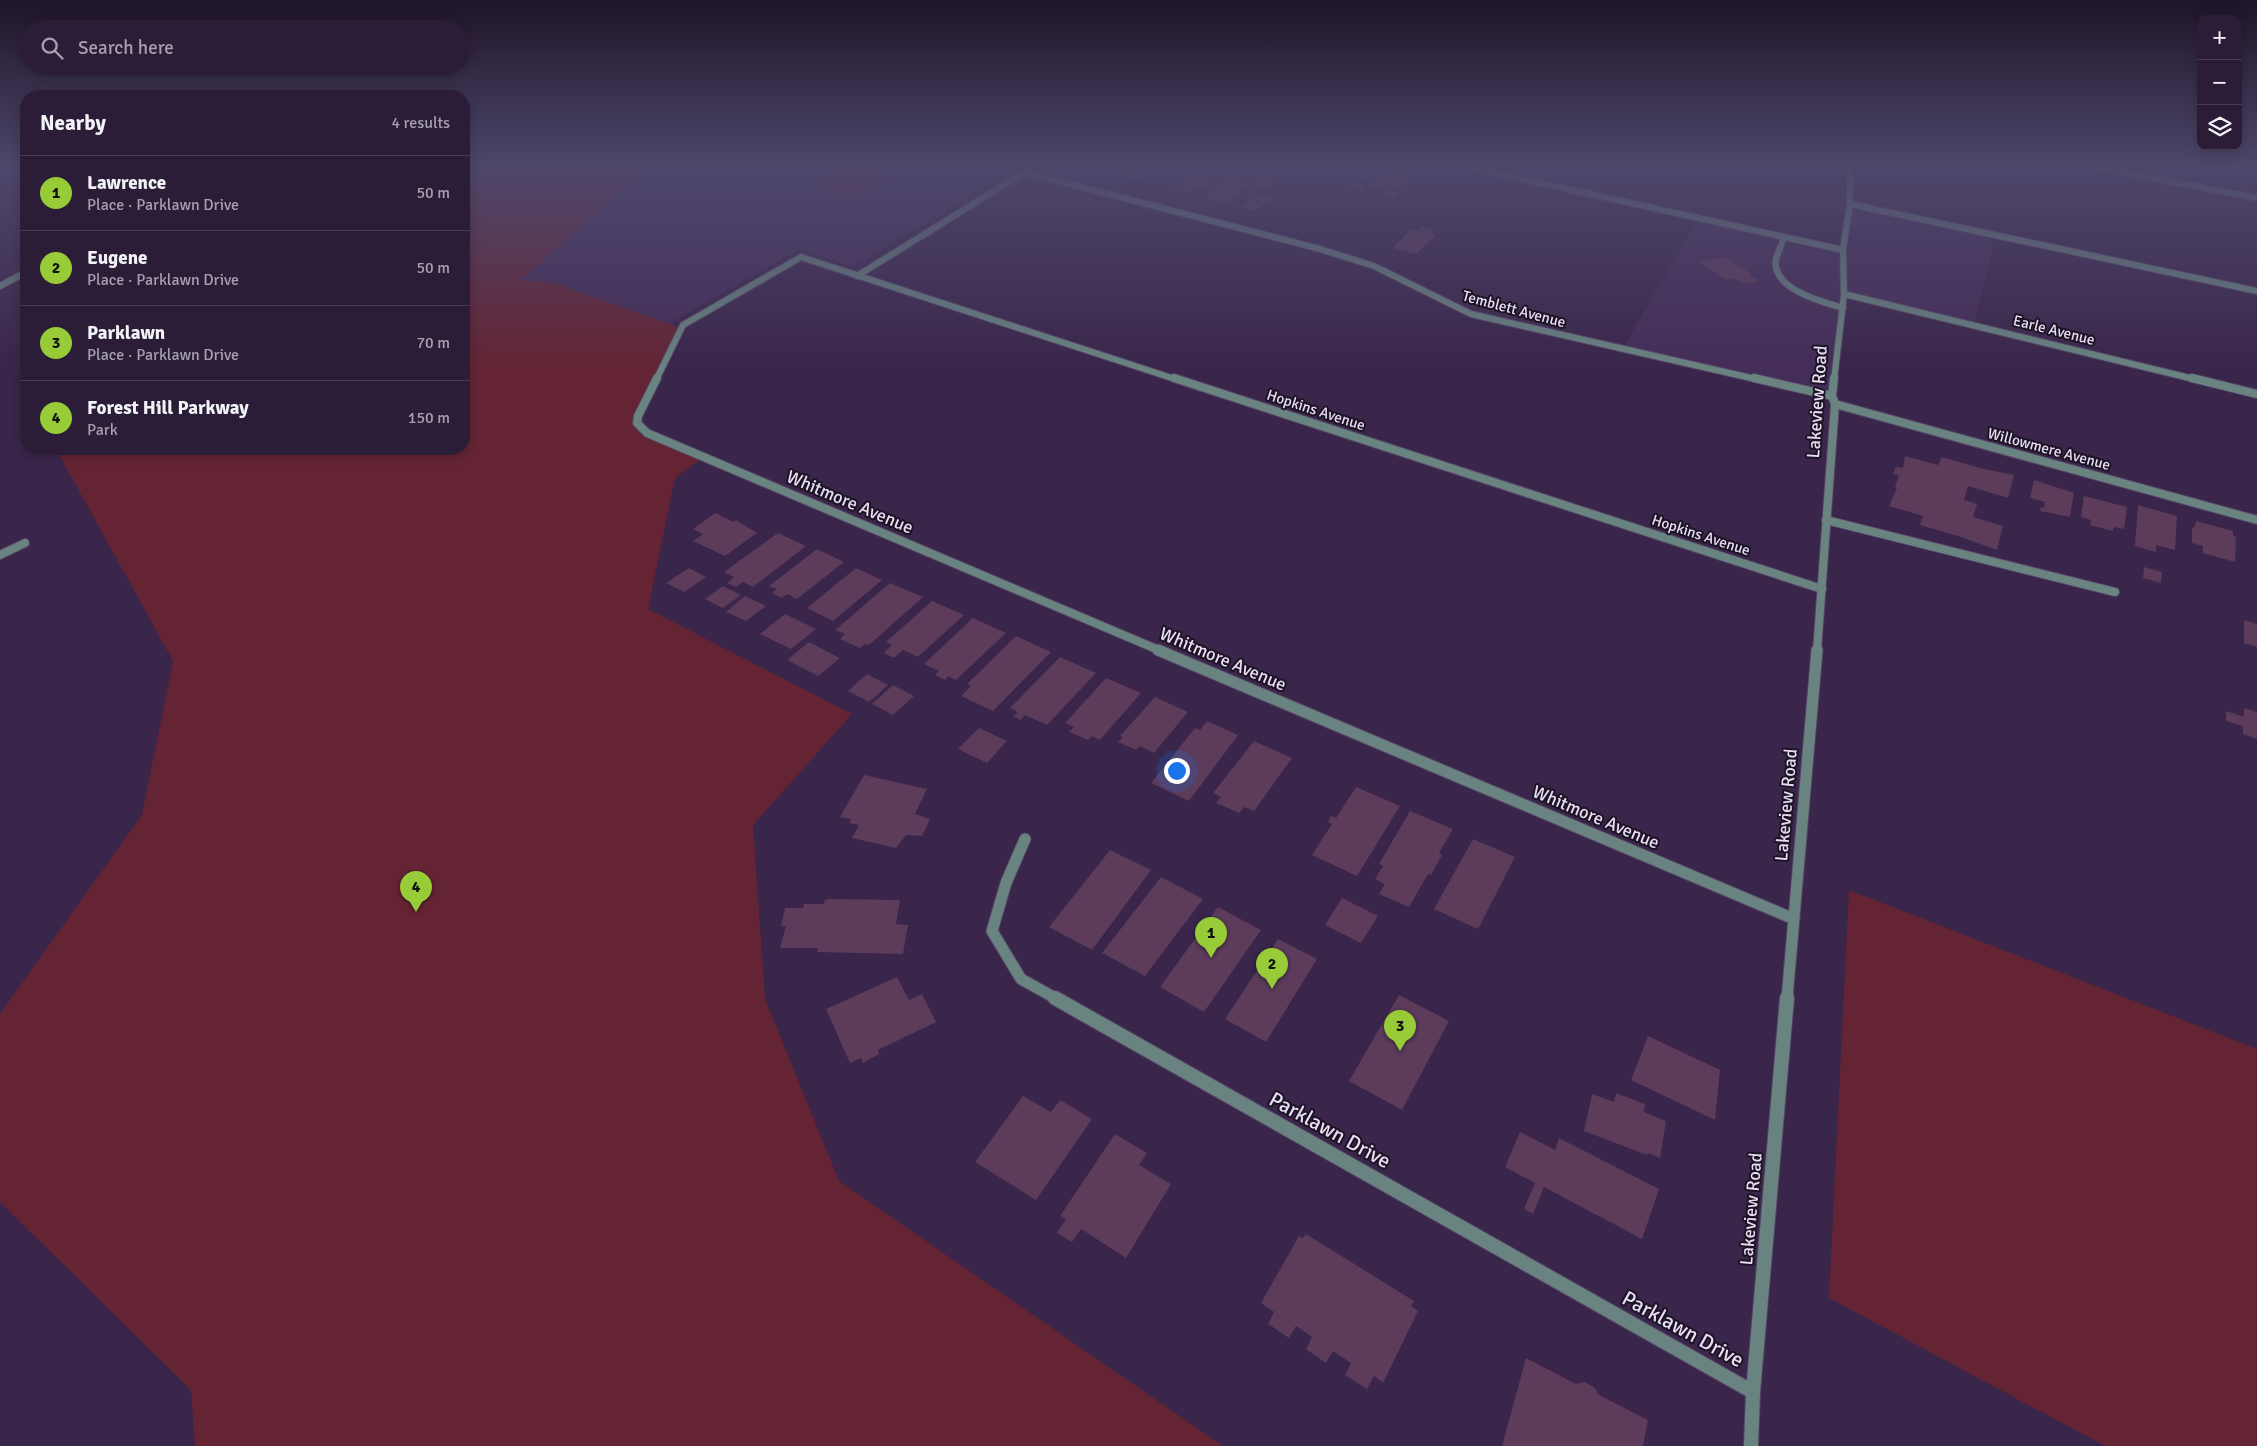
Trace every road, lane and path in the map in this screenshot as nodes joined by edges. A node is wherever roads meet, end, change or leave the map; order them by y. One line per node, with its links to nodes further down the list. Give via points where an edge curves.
1 (922, 235): 9 (street)
2 (1264, 235): 15 (street, Temblett Avenue, via 1374,266 1471,314)
3 (1777, 235): 6 (street)
4 (1845, 235): 7 (street, Lakeview Road)
5 (1996, 235): 11 (street)
6 (1784, 237): 7 (street); 13 (street, via 1776,262 1779,275 1797,292)
7 (1843, 250): 12 (street, Lakeview Road)
8 (20, 275): 10 (street)
9 (857, 276): 16 (street, Hopkins Avenue, via 801,257 683,325 638,416); 21 (street, Hopkins Avenue)
10 (0, 286)
11 (2257, 292)
12 (1844, 294): 13 (street, Lakeview Road); 14 (street, Earle Avenue)
13 (1842, 308): 15 (street, Lakeview Road)
14 (2257, 394)
15 (1834, 400): 17 (street, Lakeview Road); 18 (street, Willowmere Avenue)
16 (640, 429): 24 (street, Whitmore Avenue)
17 (1826, 520): 21 (street, Lakeview Road); 22 (street)
18 (2257, 520)
19 (25, 543): 20 (street)
20 (0, 556)
21 (1822, 589): 24 (street, Lakeview Road)
22 (2115, 592)
23 (1025, 839): 25 (street, Parklawn Drive, via 1006,884 992,931 1021,979)
24 (1794, 919): 25 (street, Lakeview Road)
25 (1754, 1392): 26 (street, Lakeview Road)
26 (1751, 1446)

